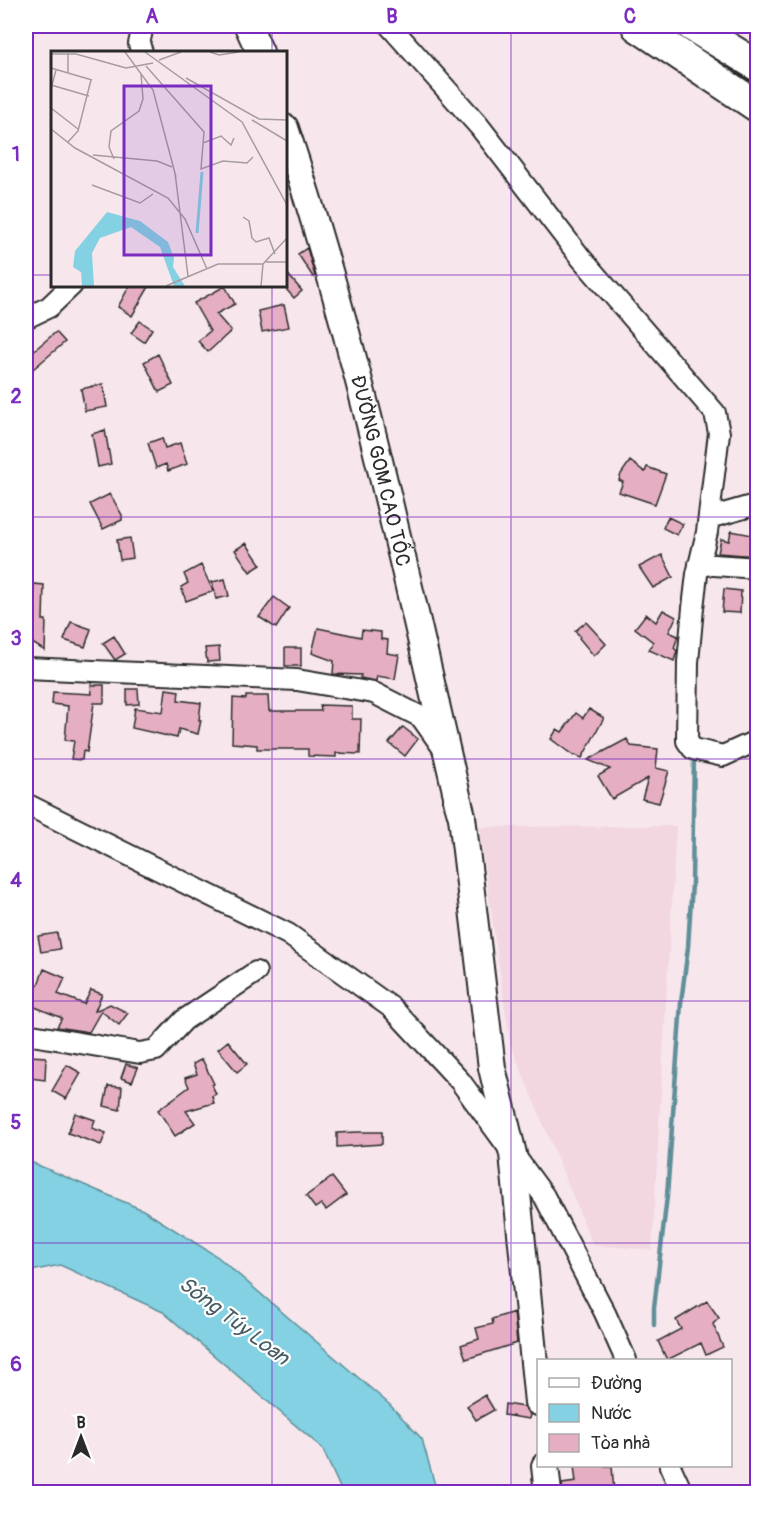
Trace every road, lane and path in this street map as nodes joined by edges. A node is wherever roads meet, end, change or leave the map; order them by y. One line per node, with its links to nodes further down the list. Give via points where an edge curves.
1 (143, 26): 6 (street, via 139,44)
2 (248, 26): 7 (main road)
3 (390, 26): 14 (street, via 479,126 581,258 715,413 718,433)
4 (637, 26): 9 (highway)
5 (692, 26): 8 (highway)
6 (142, 51)
7 (260, 51)
8 (758, 66)
9 (758, 107)
10 (286, 131): 21 (main road, ĐƯỜNG GOM CAO TỐC, via 312,208 361,384)
11 (71, 286): 12 (street, via 49,307)
12 (26, 318)
13 (758, 504): 14 (street)
14 (709, 518): 15 (street)
15 (699, 564): 16 (street); 18 (street, via 688,662 687,741 693,749 723,756)
16 (758, 568)
17 (26, 668): 19 (street, via 297,680 374,693 421,717)
18 (758, 740)
19 (445, 750): 21 (main road)
20 (26, 804): 24 (street, via 288,934 392,1008 460,1081)
21 (462, 817): 24 (main road, via 492,1068)
22 (256, 972): 23 (street, via 184,1020 151,1053)
23 (26, 1034)
24 (513, 1154): 25 (street, via 544,1196); 26 (main road)
25 (626, 1359)
26 (537, 1392)
27 (545, 1467): 29 (main road)
28 (670, 1467): 30 (street)
29 (548, 1492)
30 (682, 1492)

